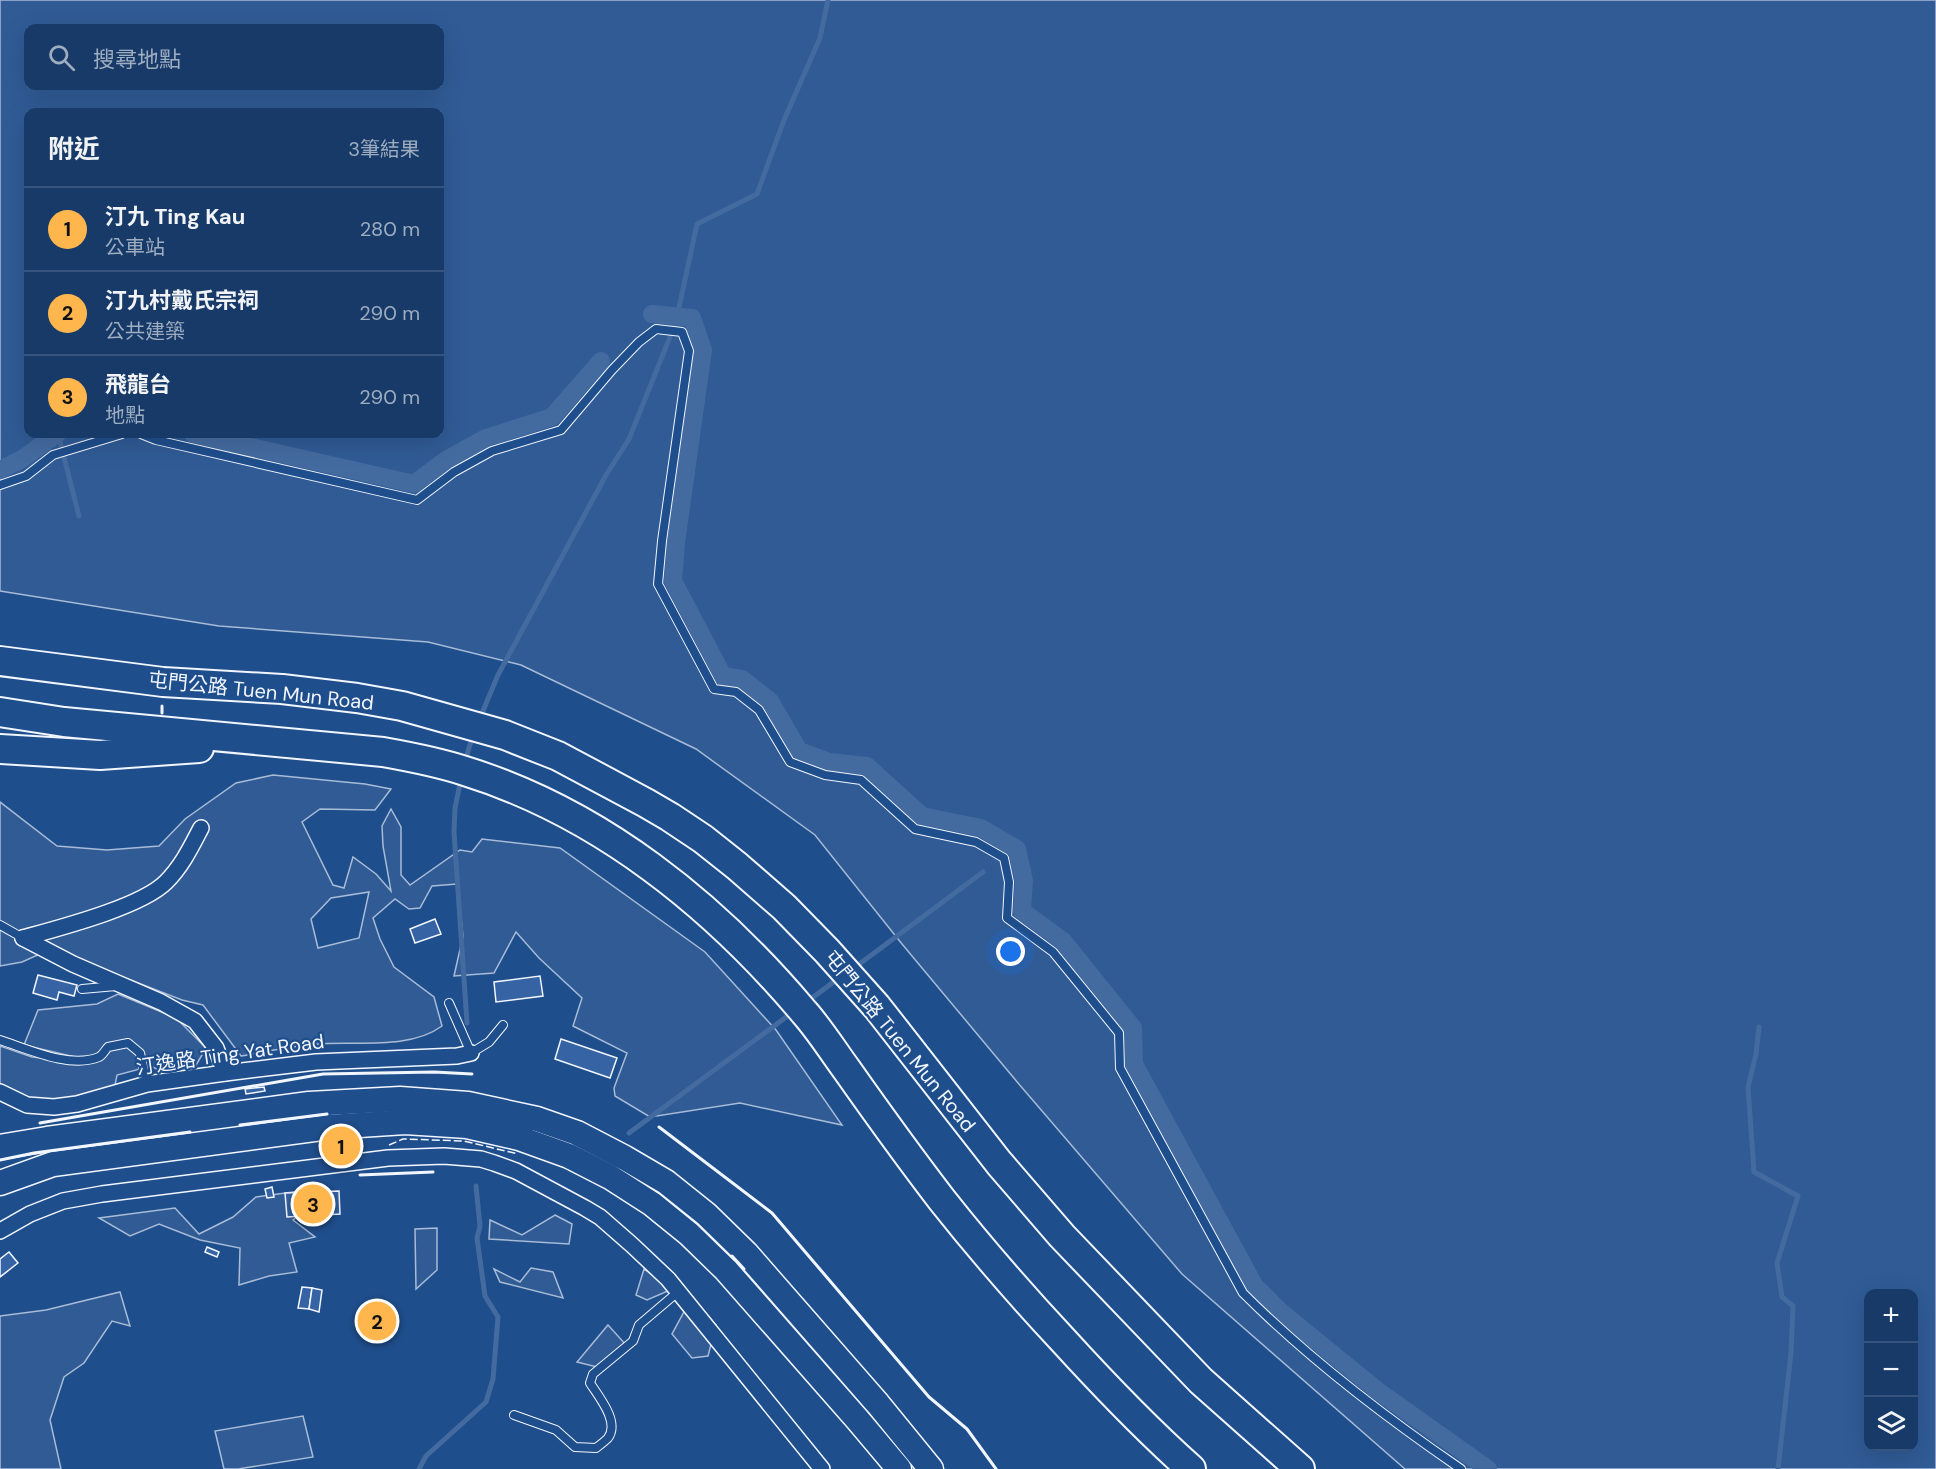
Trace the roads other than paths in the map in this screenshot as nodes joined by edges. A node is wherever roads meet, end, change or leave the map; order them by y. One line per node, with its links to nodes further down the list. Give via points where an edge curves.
1 (108, 438): 3 (lane, via 53,455 26,476)
2 (151, 438): 30 (lane, via 417,500 454,472 492,451 561,429 639,342 656,329 682,332 689,351 658,584 714,689 736,692 759,710 790,762 825,776 861,780 915,829 976,842 1004,858 1010,882 1007,918 1053,952 1119,1033 1120,1068 1243,1293 1369,1402)
3 (0, 485)
4 (0, 661): 29 (highway, 屯門公路 Tuen Mun Road, via 163,682 282,689 402,706 505,735 558,756 669,817 737,866 827,951 877,1007 999,1163 1084,1260 1201,1381)
5 (0, 712): 6 (highway)
6 (160, 741): 7 (highway, via 99,755); 28 (highway, via 208,748 251,741 428,760 540,801 635,855 682,890 768,971 806,1014 919,1169 1007,1279 1100,1380)
7 (0, 749)
8 (201, 828): 10 (street, via 183,862 165,883 146,896)
9 (0, 925): 10 (lane)
10 (23, 938): 11 (street)
11 (122, 985): 12 (lane); 17 (street, via 195,1021 216,1048)
12 (82, 990)
13 (449, 1003): 16 (lane)
14 (503, 1025): 16 (lane, via 489,1042)
15 (0, 1040): 18 (lane, via 58,1059 84,1061 101,1056 108,1047 128,1043 140,1053)
16 (471, 1053): 17 (street, 汀逸路 Ting Yat Road, via 316,1062)
17 (225, 1073): 18 (street, 汀逸路 Ting Yat Road)
18 (147, 1084): 19 (street, 汀逸路 Ting Yat Road, via 54,1107 27,1106)
19 (0, 1092)
20 (0, 1147): 27 (main road, via 316,1103 400,1099 456,1103 537,1119 577,1133 625,1158 666,1182 706,1214 746,1253)
21 (0, 1183): 26 (main road, via 53,1164 329,1127 405,1122 467,1126 519,1138 569,1156 610,1177 688,1234 726,1270)
22 (0, 1231): 23 (street, via 63,1201 388,1158 482,1159 516,1171 600,1217)
23 (678, 1291): 24 (lane, via 639,1325 633,1341 593,1374 590,1383 612,1426 609,1437 597,1448 575,1447 556,1430); 25 (street)
24 (514, 1415)
25 (822, 1469)
26 (899, 1469)
27 (931, 1469)
28 (1191, 1469)
29 (1300, 1469)
30 (1461, 1469)

